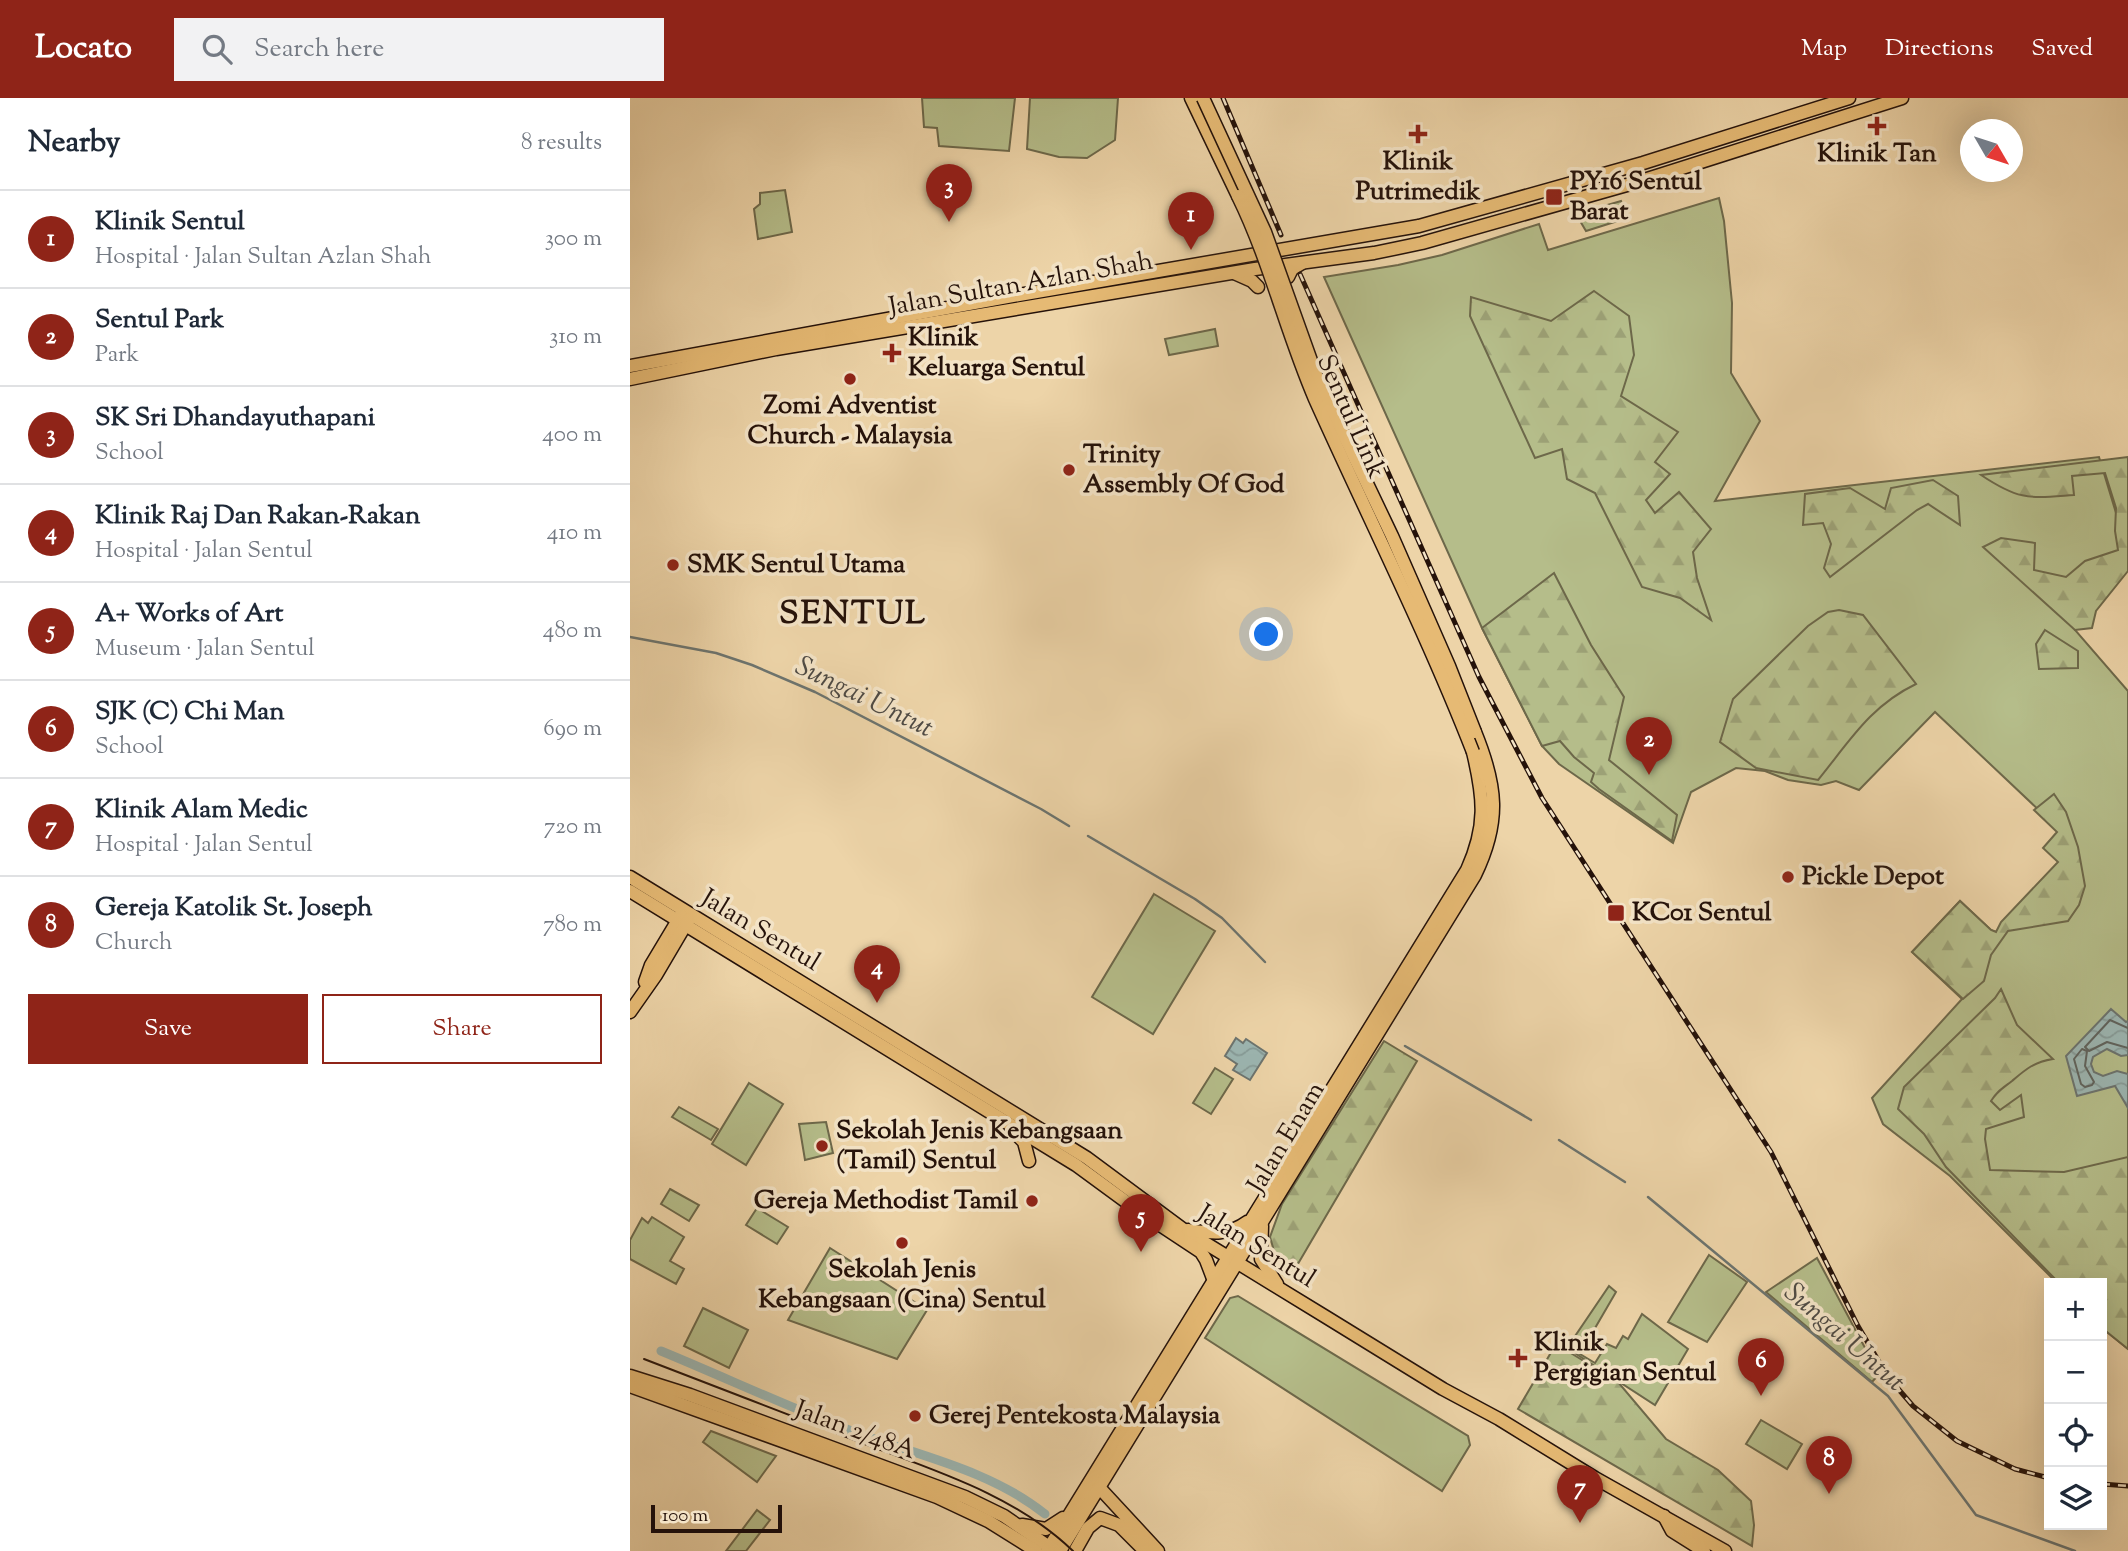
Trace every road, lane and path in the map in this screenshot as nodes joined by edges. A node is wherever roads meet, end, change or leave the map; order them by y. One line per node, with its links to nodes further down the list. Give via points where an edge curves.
1 (1191, 98): 14 (main road, Sentul Link, bridge, via 1266,260 1304,373)
2 (1203, 98): 13 (main road, Sentul Link, bridge, via 1265,232 1320,383)
3 (1849, 98): 6 (main road, Jalan Sultan Azlan Shah)
4 (1895, 98): 6 (main road, via 1797,126)
5 (1902, 98): 7 (main road, Jalan Sultan Azlan Shah, via 1653,177 1422,243)
6 (1779, 120): 11 (main road, Jalan Sultan Azlan Shah, via 1419,226)
7 (1309, 260): 8 (main road, Jalan Sultan Azlan Shah); 9 (main road)
8 (1233, 273): 10 (main road); 12 (main road, Jalan Sultan Azlan Shah, via 776,349)
9 (1288, 277)
10 (1258, 287)
11 (630, 366)
12 (630, 379)
13 (1479, 728): 14 (main road, Jalan Enam)
14 (1478, 752): 21 (main road, Jalan Enam, via 1483,811 1477,847)
15 (630, 877): 17 (main road, Jalan Sentul)
16 (630, 891): 17 (main road, Jalan Sentul)
17 (684, 918): 18 (main road, via 651,965); 19 (main road, Jalan Sentul); 22 (main road, Jalan Sentul, via 1087,1158)
18 (630, 1012)
19 (1006, 1120): 20 (main road, via 1024,1142); 24 (main road, Jalan Sentul, via 1201,1252)
20 (1029, 1161)
21 (1258, 1220): 22 (main road, via 1224,1233); 23 (main road, Jalan Enam); 25 (main road, via 1261,1259)
22 (1184, 1230): 23 (main road, Jalan Sentul)
23 (1233, 1260): 24 (main road, Jalan Enam); 25 (main road, Jalan Sentul); 28 (main road, Jalan Enam)
24 (1214, 1281): 28 (main road, Jalan Enam)
25 (1282, 1290): 30 (main road, Jalan Sentul)
26 (630, 1376): 31 (main road, Jalan 2/48A, via 924,1481)
27 (630, 1386): 33 (main road, Jalan 2/48A, via 937,1497)
28 (1095, 1483): 29 (main road, Jalan Enam); 32 (main road, Jalan Enam); 36 (main road)
29 (1071, 1512): 31 (main road, via 1046,1529); 32 (main road, Jalan Enam)
30 (1664, 1516): 37 (main road, via 1672,1531); 38 (main road, Jalan Sentul)
31 (1019, 1525): 32 (main road, Jalan 2/48A)
32 (1053, 1550)
33 (1036, 1551)
34 (1075, 1551): 35 (main road, via 1088,1528 1100,1518 1119,1525)
35 (1145, 1551)
36 (1158, 1551)
37 (1704, 1551)
38 (1725, 1551)

